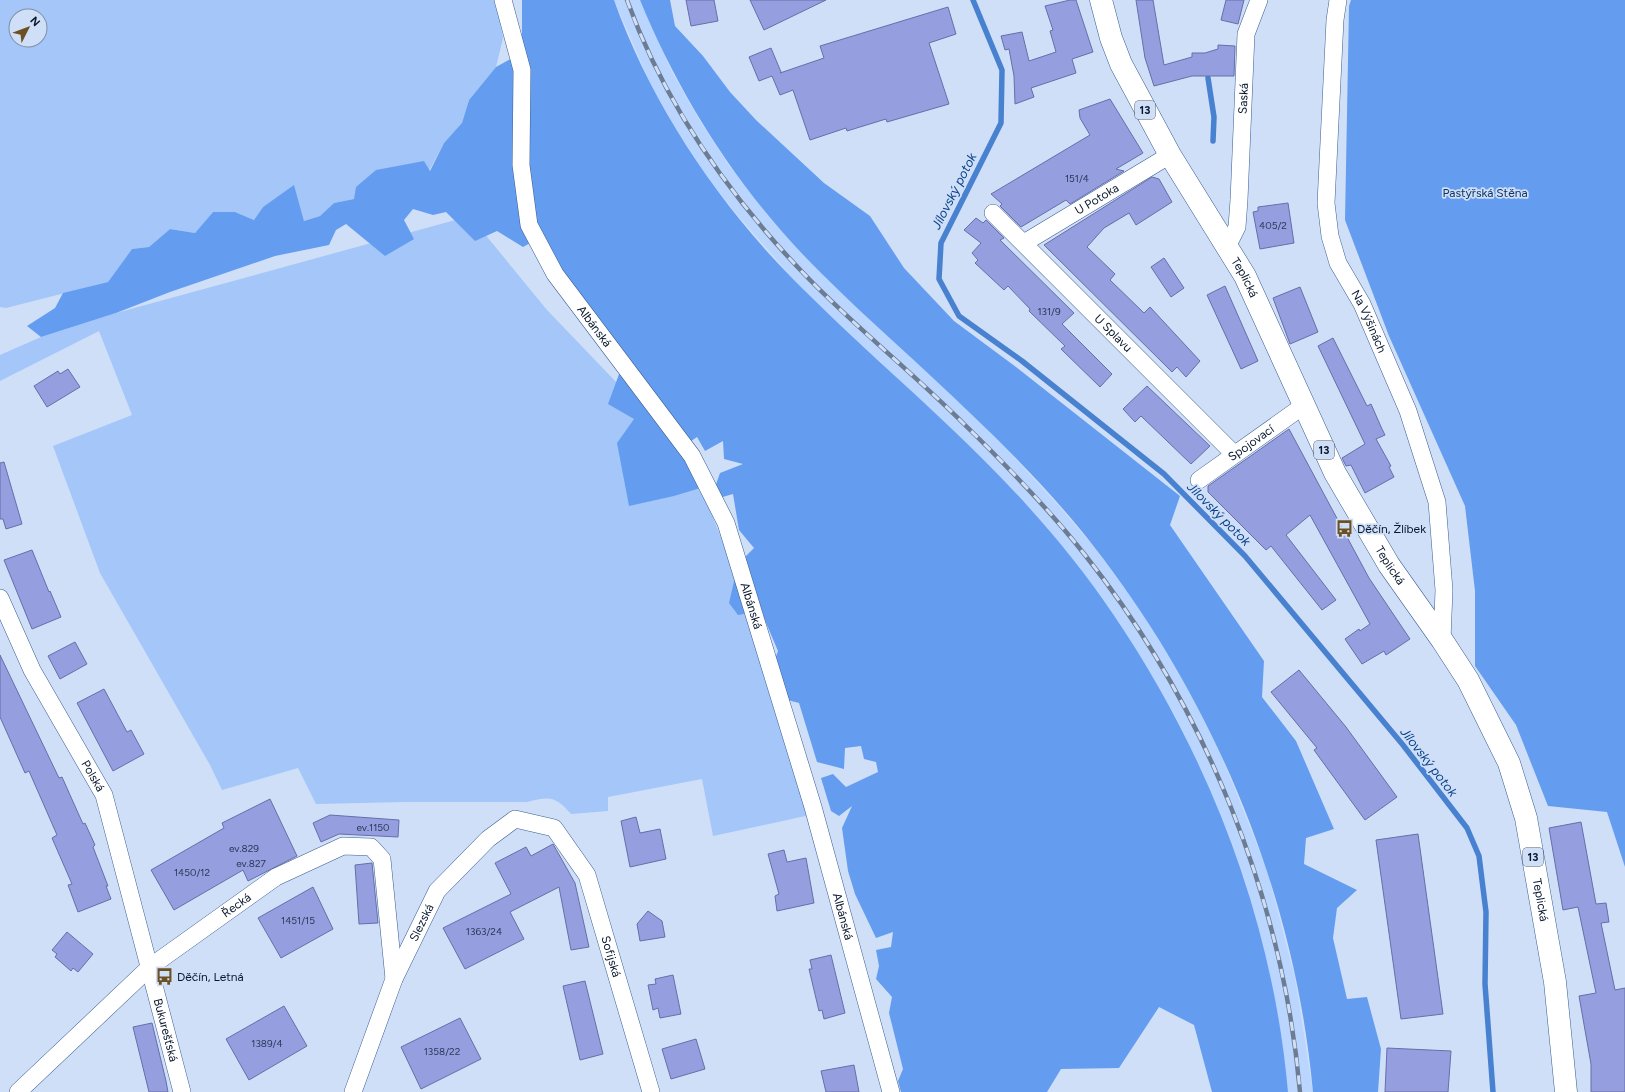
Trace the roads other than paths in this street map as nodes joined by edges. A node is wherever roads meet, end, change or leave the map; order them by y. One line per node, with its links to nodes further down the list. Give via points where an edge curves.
1 (503, 0): 21 (street, Albánská, via 522,70 521,165 529,225 555,274 692,456 726,523 814,807)
2 (1101, 0): 5 (main road, Teplická / 13, via 1121,64)
3 (1259, 0): 8 (street, Saská, via 1246,34 1237,226)
4 (1338, 0): 13 (street, Na Výšinách, via 1326,203 1330,236 1338,263 1362,304 1408,410 1436,502 1444,590)
5 (1170, 155): 7 (street, U Potoka); 8 (main road, Teplická / 13)
6 (993, 213): 7 (street, U Splavu)
7 (1024, 243): 10 (street, U Splavu)
8 (1227, 247): 9 (main road, Teplická / 13, via 1245,276)
9 (1303, 406): 10 (street, Spojovací); 13 (main road, Teplická / 13, via 1359,517)
10 (1234, 454): 11 (street, Spojovací)
11 (1199, 480)
12 (0, 598): 15 (street, Polská, via 32,670 104,795)
13 (1442, 640): 22 (main road, Teplická / 13, via 1468,680 1509,763 1526,818 1555,982)
14 (554, 828): 16 (street, Slezská, via 515,819 488,839 437,891); 20 (street, Sofijská, via 587,875)
15 (150, 967): 16 (street, Řecká, via 276,878 343,846 371,847 382,859); 17 (street, Řecká); 18 (street, Bukurešťská)
16 (394, 979): 19 (street, Slezská)
17 (18, 1092)
18 (182, 1092)
19 (353, 1092)
20 (651, 1092)
21 (890, 1092)
22 (1566, 1092)

